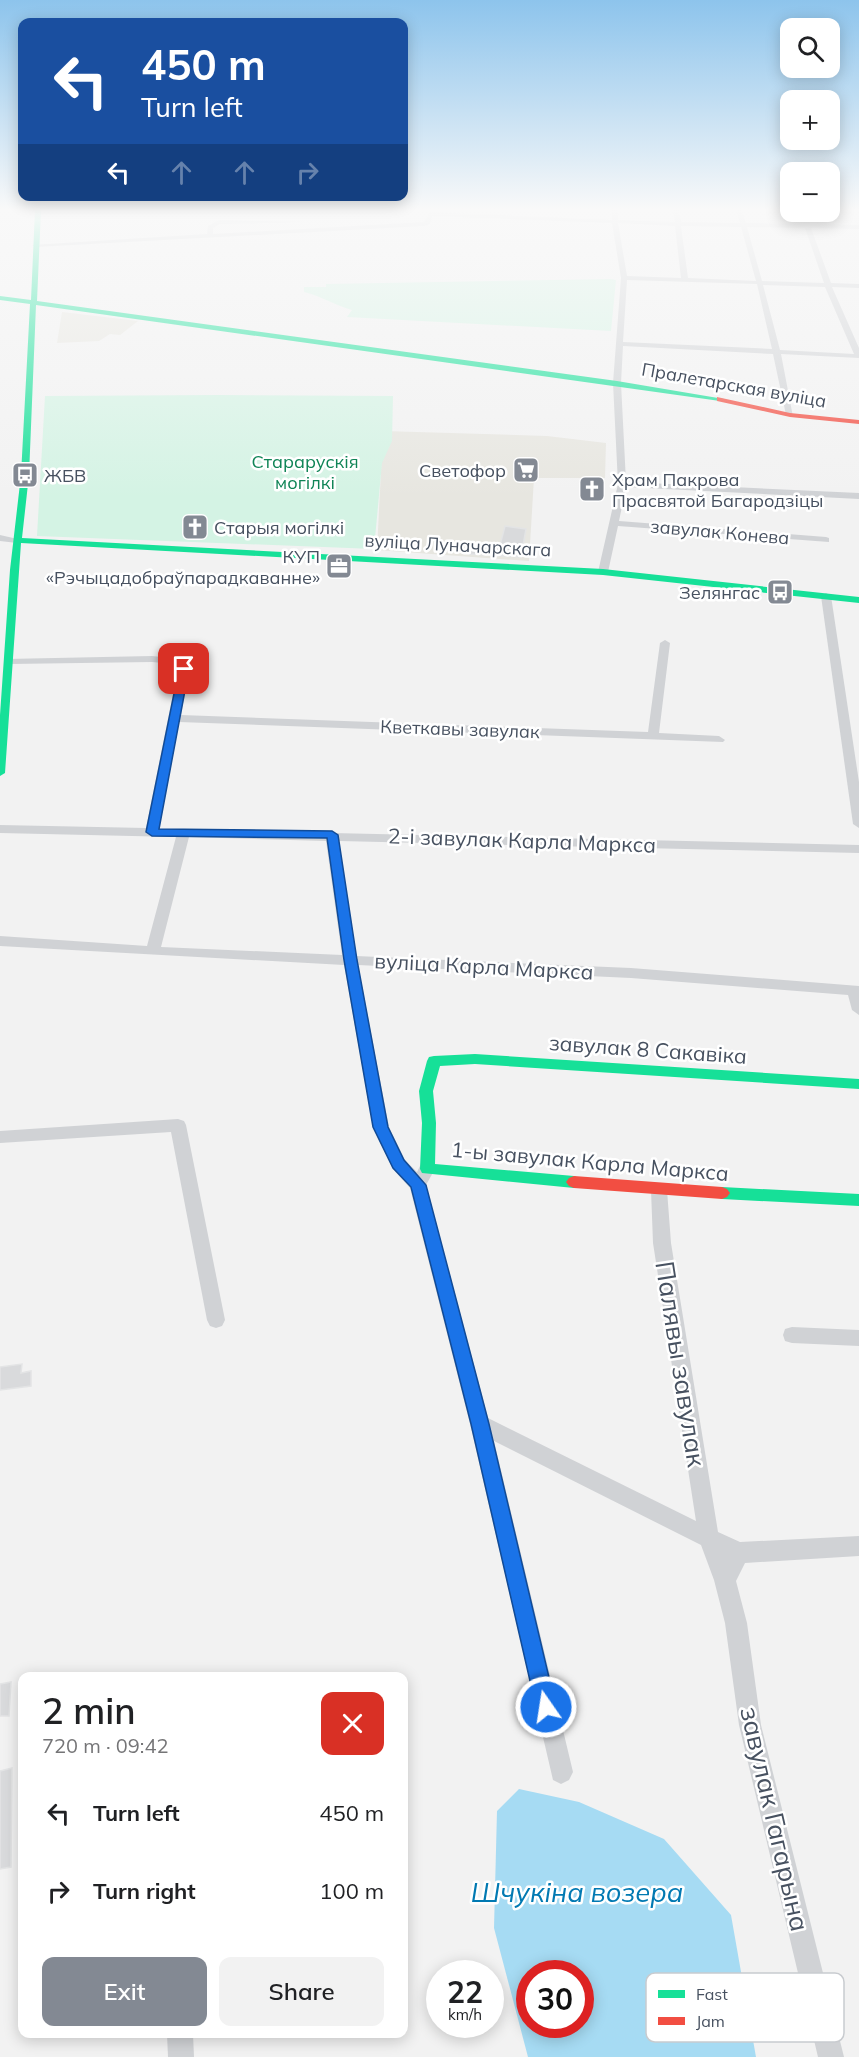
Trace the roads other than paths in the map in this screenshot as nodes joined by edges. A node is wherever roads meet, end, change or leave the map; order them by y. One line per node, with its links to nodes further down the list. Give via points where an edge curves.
1 (33, 306): 16 (street, via 26,475)
2 (69, 306): 9 (street, Пралетарская вуліца)
3 (621, 306): 6 (street)
4 (765, 306): 7 (street)
5 (837, 306): 8 (street)
6 (618, 345): 7 (street); 9 (street)
7 (776, 351): 8 (street); 10 (street)
8 (859, 356)
9 (616, 383): 10 (street, Пралетарская вуліца); 12 (street)
10 (790, 415): 11 (street, Пралетарская вуліца)
11 (859, 422)
12 (622, 484): 13 (street); 14 (street)
13 (859, 496)
14 (615, 523): 17 (street, завулак Конева); 18 (street)
15 (0, 538): 16 (street)
16 (17, 540): 18 (street, вуліца Луначарскага); 22 (street)
17 (826, 540)
18 (603, 572): 19 (street, вуліца Луначарскага)
19 (826, 596): 20 (street, вуліца Луначарскага); 26 (street)
20 (859, 600)
21 (665, 643): 24 (street)
22 (10, 661): 23 (street, via 177,661 184,669); 27 (street)
23 (174, 718): 24 (street, Кветкавы завулак); 30 (street)
24 (653, 736): 25 (street, Кветкавы завулак)
25 (719, 740)
26 (855, 764): 28 (street)
27 (0, 773)
28 (859, 824)
29 (0, 829): 30 (street, 2-і завулак Карла Маркса)
30 (152, 832): 31 (street, 2-і завулак Карла Маркса)
31 (184, 832): 32 (street, 2-і завулак Карла Маркса); 35 (street)
32 (332, 835): 33 (street, 2-і завулак Карла Маркса); 36 (street)
33 (859, 849)
34 (0, 941): 35 (street, вуліца Карла Маркса)
35 (153, 951): 36 (street, вуліца Карла Маркса)
36 (350, 960): 37 (street, вуліца Карла Маркса, via 620,973); 42 (street, via 381,1127 399,1164)
37 (856, 991): 38 (street)
38 (859, 1010)
39 (434, 1061): 40 (street, завулак 8 Сакавіка, via 475,1059); 42 (street, 1-ы завулак Карла Маркса, via 426,1090 429,1123)
40 (859, 1084)
41 (0, 1137): 45 (street, via 178,1125)
42 (423, 1177): 43 (street, 1-ы завулак Карла Маркса); 48 (street)
43 (659, 1190): 44 (street, 1-ы завулак Карла Маркса); 49 (street, Палявы завулак, via 662,1243)
44 (859, 1200)
45 (216, 1320)
46 (792, 1335): 47 (street)
47 (859, 1338)
48 (480, 1424): 49 (street); 53 (street)
49 (709, 1538): 51 (street); 52 (street, завулак Гагарына)
50 (859, 1546): 51 (street)
51 (739, 1553): 52 (street)
52 (725, 1580): 54 (street, завулак Гагарына, via 736,1623 750,1725)
53 (561, 1772)
54 (811, 1973)
55 (180, 2038): 57 (street)
56 (827, 2042): 58 (street, завулак Гагарына)
57 (181, 2057)
58 (831, 2057)

